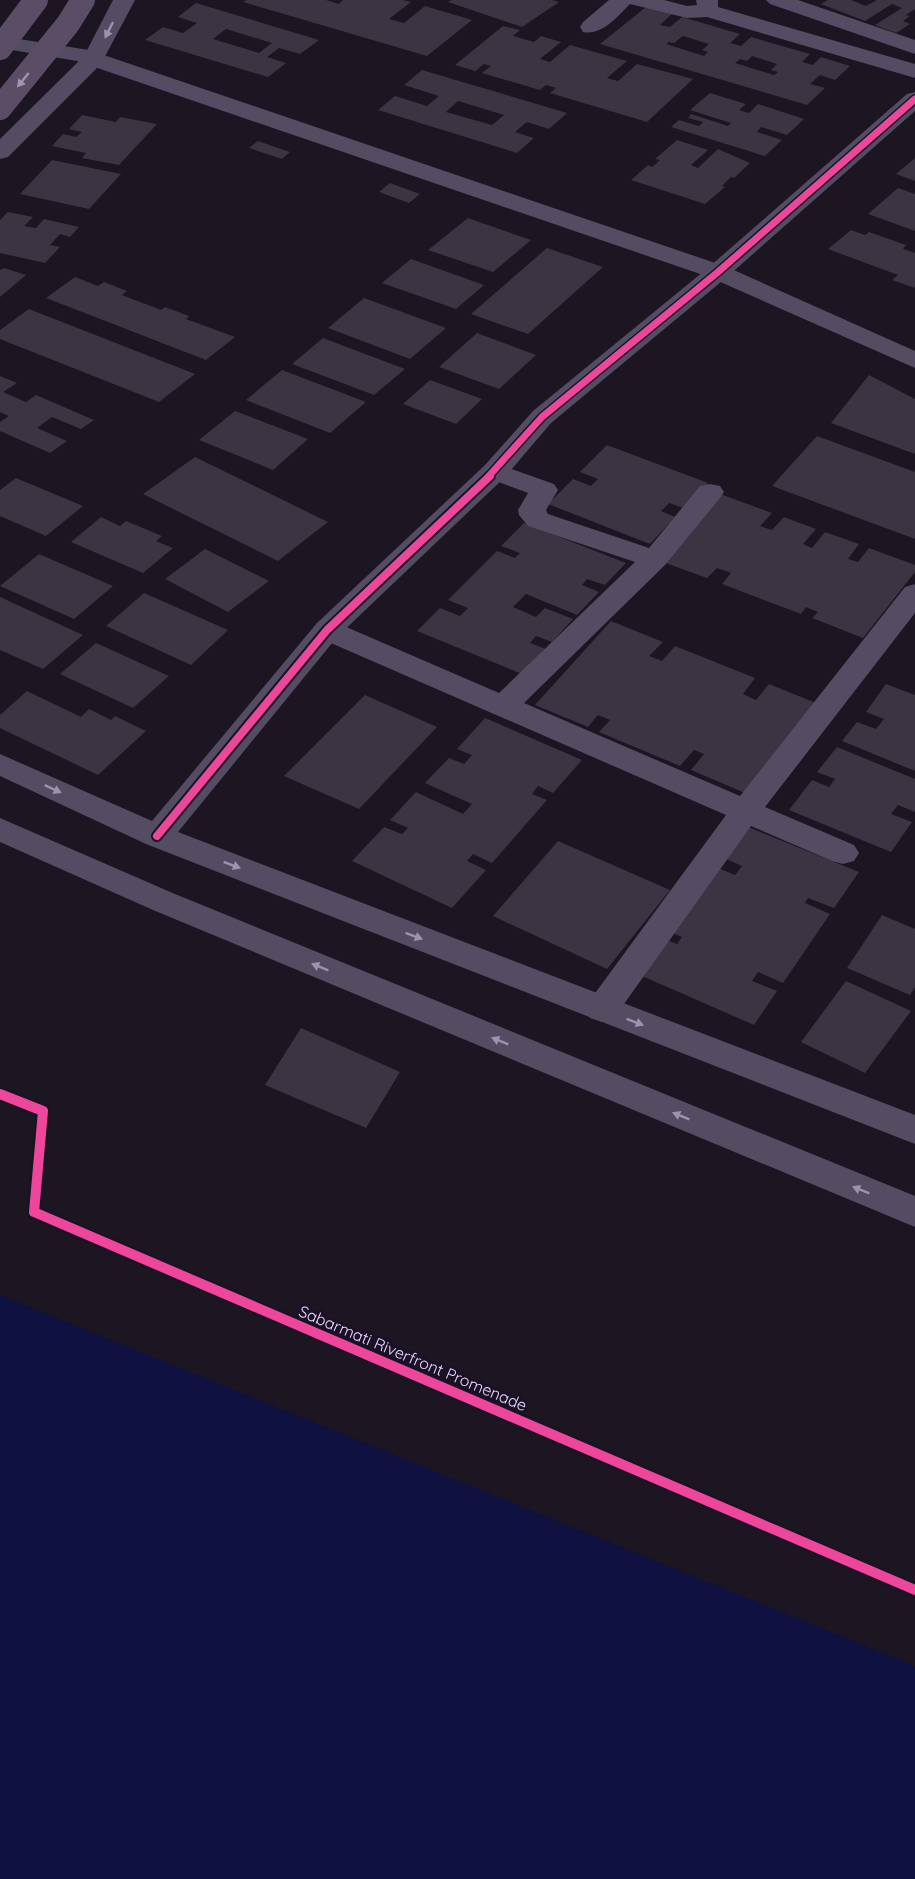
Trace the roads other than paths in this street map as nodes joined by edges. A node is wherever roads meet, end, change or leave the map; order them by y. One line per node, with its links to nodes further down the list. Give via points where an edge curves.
1 (36, 0): 12 (main road, bridge)
2 (83, 0): 17 (main road, one-way to 17, bridge)
3 (124, 0): 14 (street, one-way to 14)
4 (622, 0): 8 (street)
5 (638, 0): 7 (street, via 687,12)
6 (777, 0): 9 (street)
7 (708, 5): 13 (street)
8 (591, 27)
9 (871, 32): 11 (street); 13 (street)
10 (0, 42): 14 (street)
11 (915, 47)
12 (0, 48)
13 (846, 51): 15 (street)
14 (93, 59): 18 (street); 19 (street)
15 (915, 71)
16 (915, 99): 19 (street)
17 (0, 108)
18 (0, 152)
19 (718, 272): 20 (street); 21 (street, via 542,417)
20 (915, 360)
21 (495, 471): 23 (street, via 544,490 532,510 538,520); 25 (street)
22 (710, 492): 23 (street)
23 (655, 559): 26 (street)
24 (915, 593): 28 (street)
25 (327, 630): 26 (street); 30 (street)
26 (503, 706): 28 (street)
27 (0, 764): 30 (street, one-way to 30)
28 (745, 811): 31 (street); 32 (street)
29 (0, 829): 34 (street, one-way to 29, via 164,902)
30 (157, 836): 32 (street, one-way to 32)
31 (843, 853)
32 (602, 1009): 33 (street, one-way to 33)
33 (915, 1130)
34 (915, 1212)

